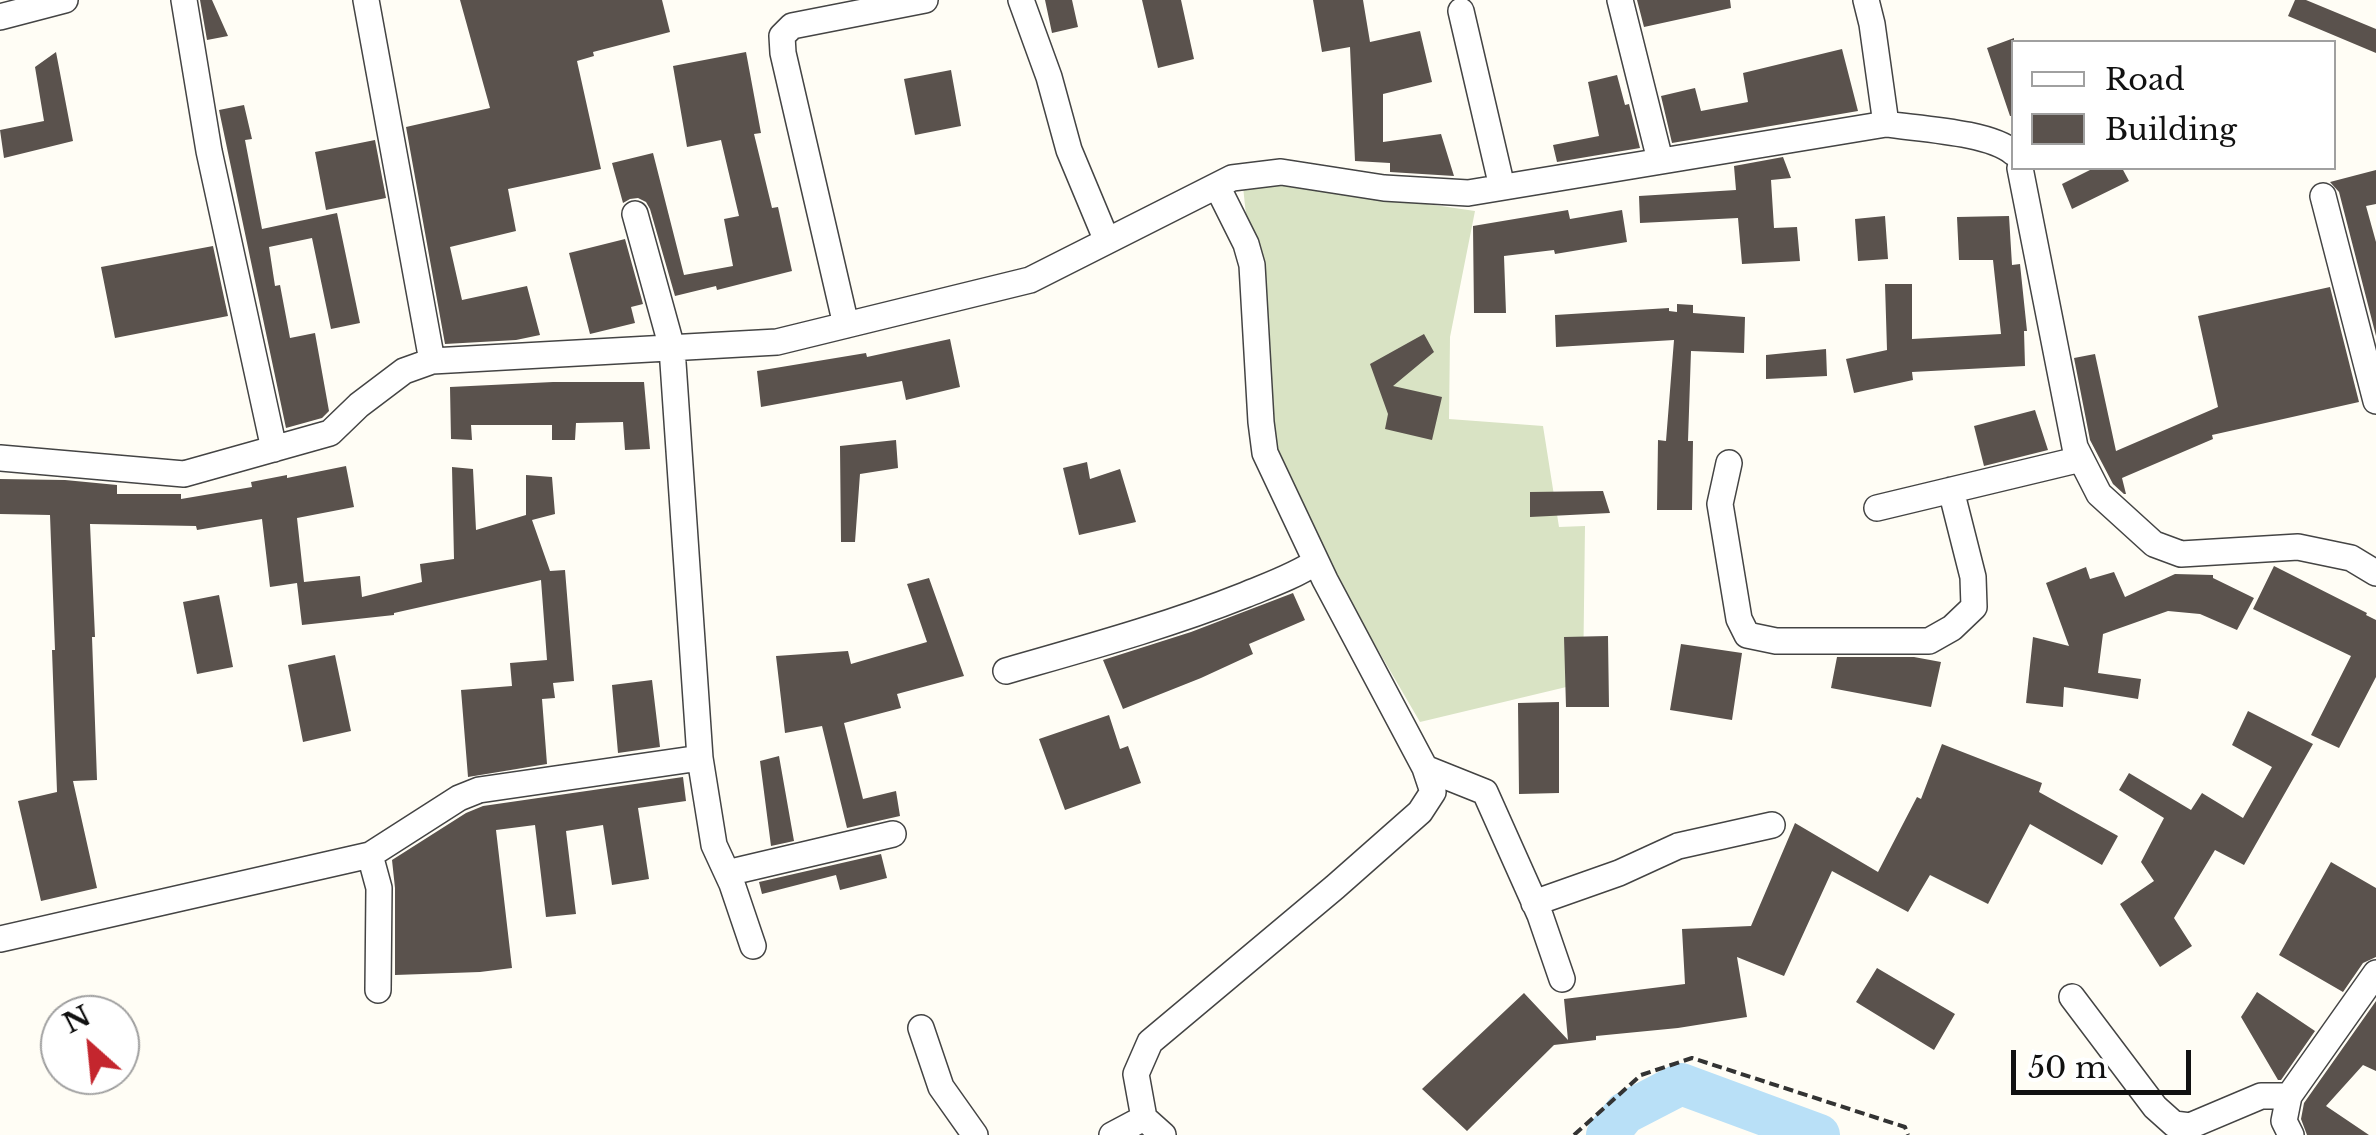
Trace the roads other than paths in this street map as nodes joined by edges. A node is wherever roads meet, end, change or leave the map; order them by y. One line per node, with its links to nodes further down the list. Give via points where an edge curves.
1 (65, 0): 9 (street)
2 (184, 0): 23 (street, via 209,151)
3 (366, 0): 21 (street)
4 (925, 0): 19 (street, via 792,26 782,36)
5 (1021, 0): 18 (street, via 1068,150)
6 (1620, 0): 12 (street)
7 (1866, 0): 10 (street)
8 (1461, 12): 15 (street)
9 (0, 16)
10 (1886, 124): 11 (street, via 1981,138); 12 (street)
11 (2011, 151)
12 (1660, 160): 15 (street)
13 (2020, 170): 25 (street)
14 (1218, 186): 15 (street, via 1281,172 1384,188 1468,193); 18 (street); 29 (street, via 1252,265 1264,454)
15 (1502, 187)
16 (2323, 196): 22 (street)
17 (635, 214): 20 (street)
18 (1106, 241): 19 (street, via 1030,280)
19 (846, 325): 20 (street, via 777,342)
20 (672, 348): 21 (street); 32 (street)
21 (432, 361): 23 (street, via 404,371 330,433)
22 (2376, 401)
23 (274, 449): 24 (street, via 184,474)
24 (0, 458)
25 (2081, 459): 27 (street); 30 (street, via 2099,494 2154,544 2181,554 2298,547 2351,558)
26 (1729, 463): 27 (street, via 1720,504 1739,619 1748,635 1776,641 1929,641 1952,628 1974,606 1974,578)
27 (1951, 490): 28 (street)
28 (1877, 508)
29 (1316, 562): 31 (street, via 1204,611); 33 (street)
30 (2376, 573)
31 (1006, 671)
32 (700, 758): 36 (street, via 479,790); 37 (street, via 714,845)
33 (1426, 768): 38 (street, via 1485,792); 47 (street, via 1433,792 1420,812 1150,1042 1136,1074)
34 (1772, 826): 38 (street, via 1678,846)
35 (893, 834): 37 (street)
36 (370, 855): 39 (street); 43 (street, via 379,888)
37 (727, 873): 40 (street)
38 (1534, 903): 42 (street)
39 (0, 939)
40 (753, 946)
41 (2376, 973): 46 (street)
42 (1562, 979)
43 (378, 990)
44 (2072, 997): 46 (street, via 2174,1124 2190,1126 2262,1096)
45 (921, 1028): 48 (street, via 941,1087)
46 (2289, 1096): 50 (street, via 2284,1120)
47 (1153, 1126): 49 (street)
48 (975, 1135)
49 (1112, 1135)
50 (2292, 1135)

